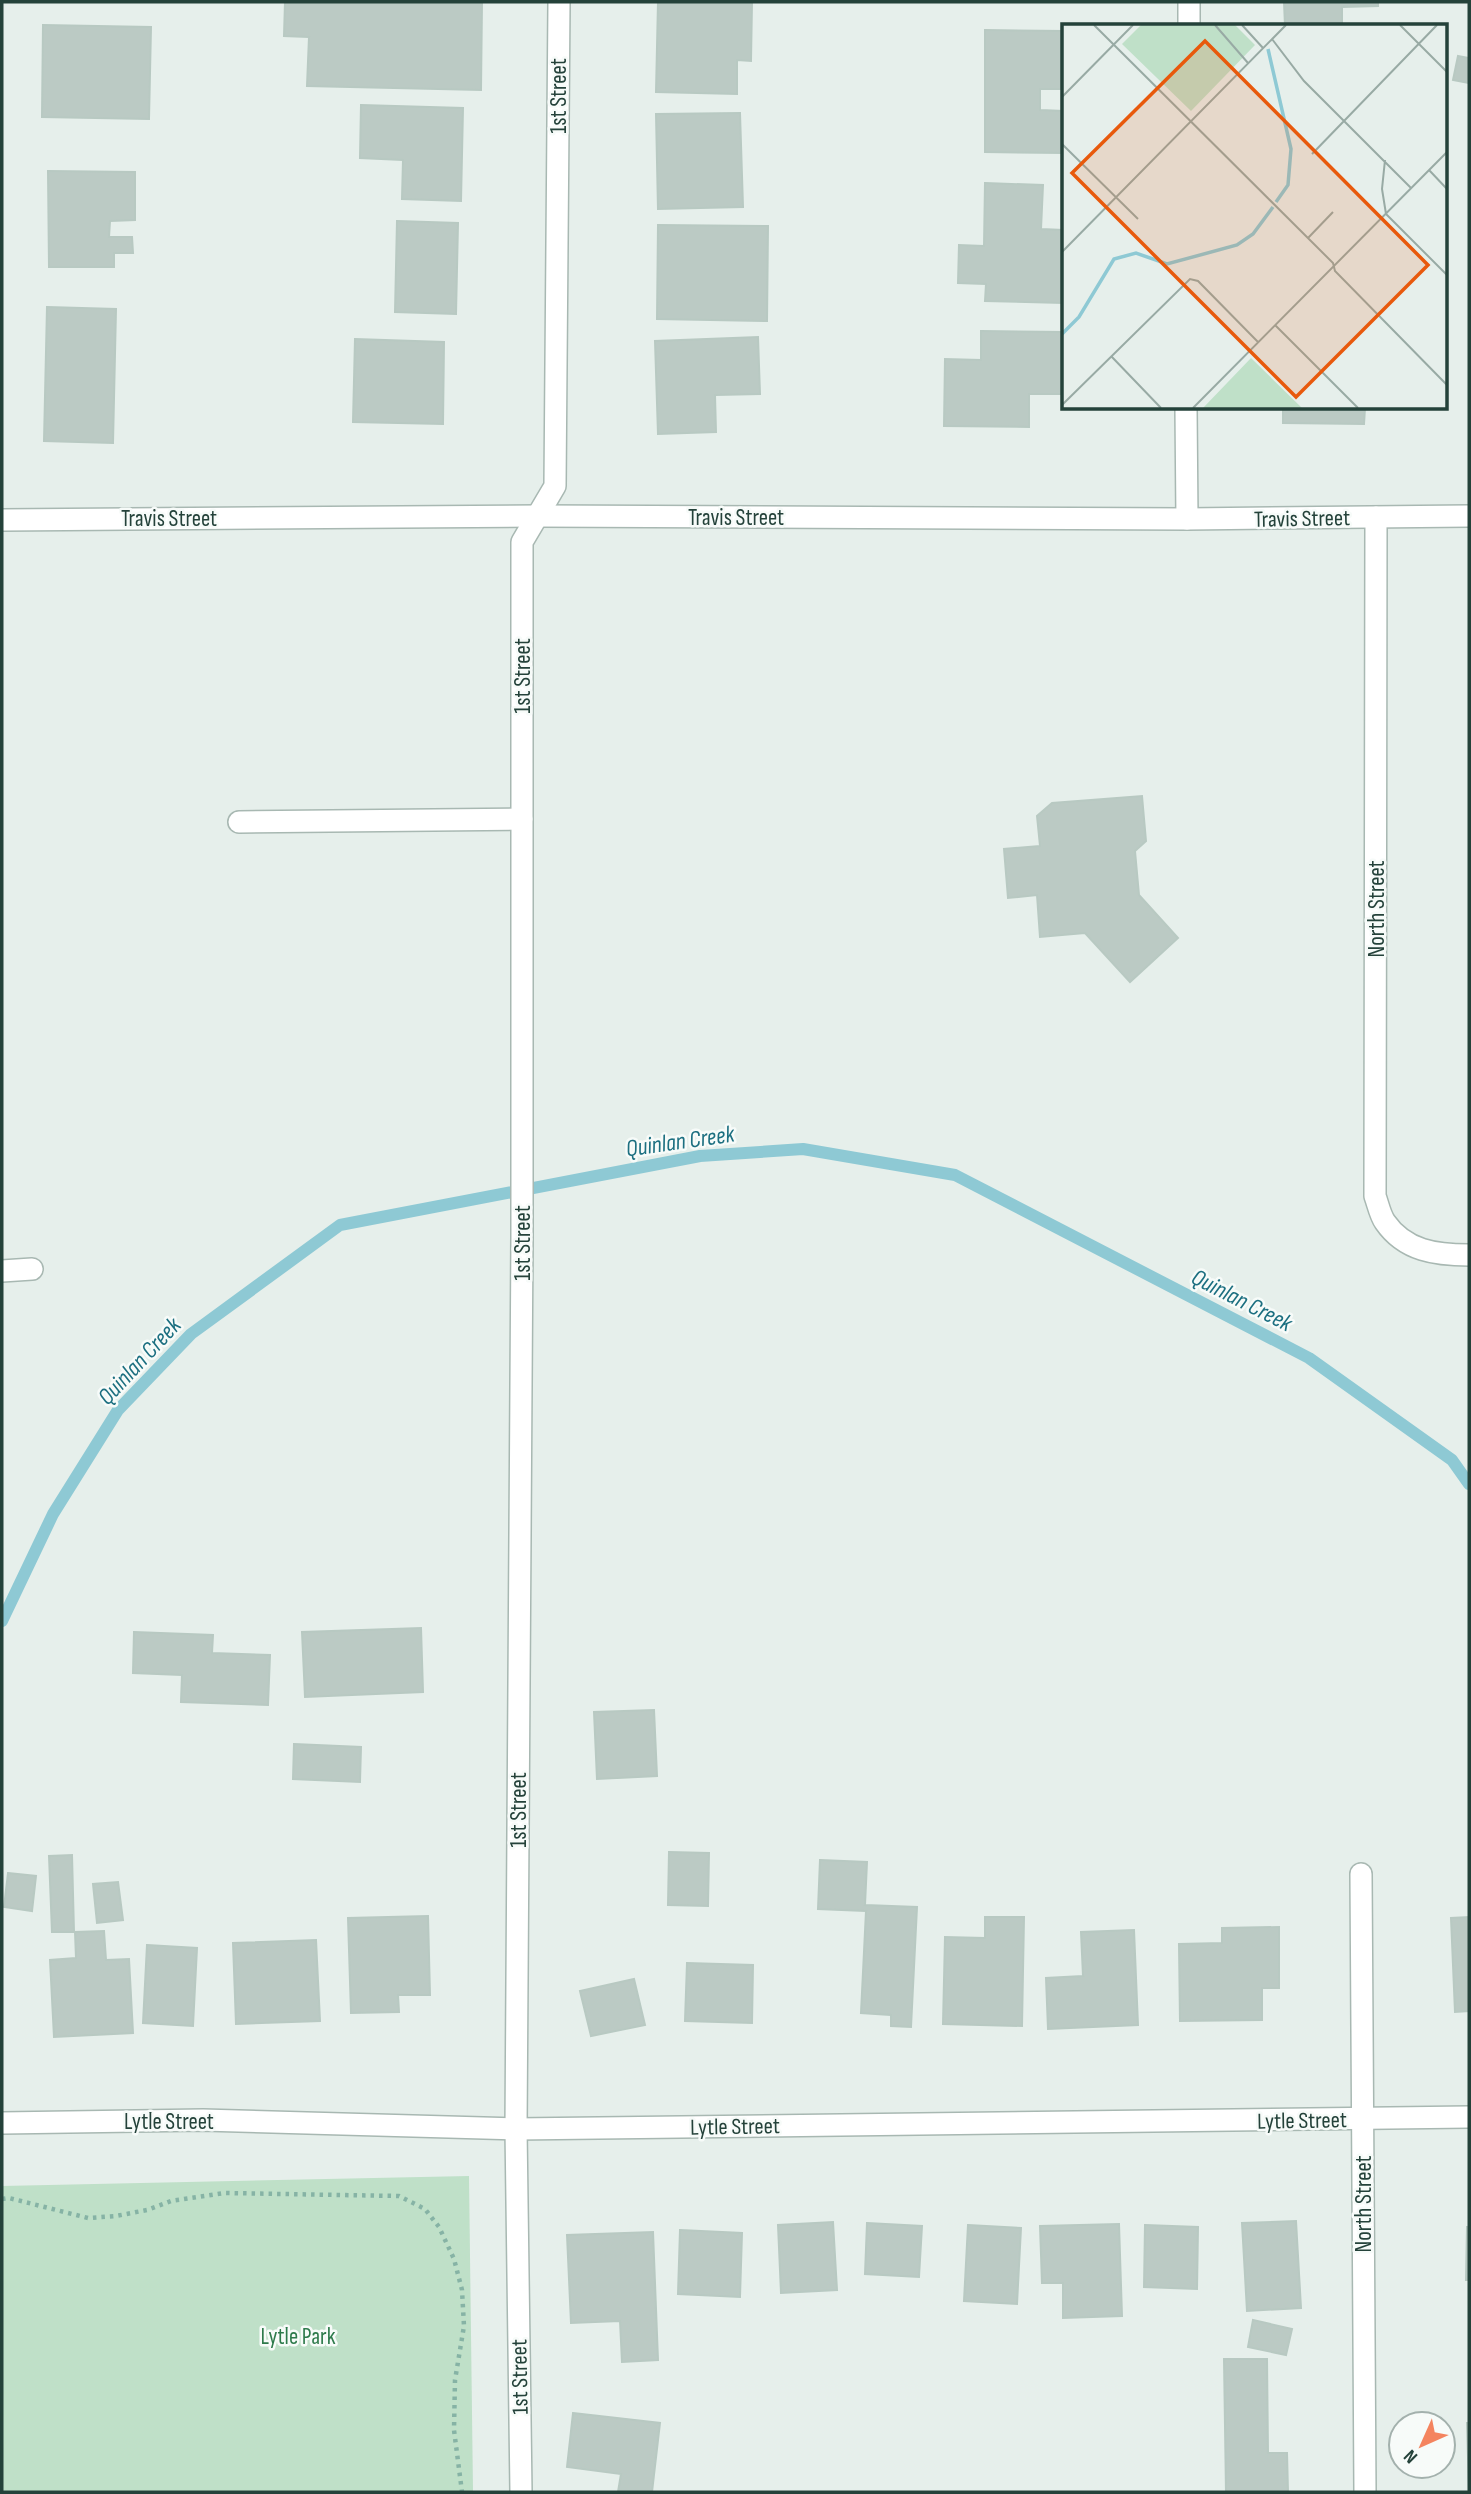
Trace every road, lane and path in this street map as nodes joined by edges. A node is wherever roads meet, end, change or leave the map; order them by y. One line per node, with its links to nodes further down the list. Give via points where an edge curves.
1 (559, 2): 5 (street, 1st Street, via 555,486)
2 (1189, 2): 3 (street)
3 (1189, 24)
4 (1186, 410): 8 (street)
5 (538, 516): 8 (street, Travis Street); 9 (street, Travis Street); 10 (street, 1st Street, via 522,542)
6 (1469, 516): 7 (street, Travis Street)
7 (1376, 517): 8 (street, Travis Street); 12 (street, North Street, via 1375,1195 1384,1221 1411,1247)
8 (1187, 519)
9 (2, 520)
10 (522, 819): 11 (street); 19 (street, 1st Street)
11 (239, 822)
12 (1460, 1255)
13 (32, 1269): 14 (street)
14 (2, 1271)
15 (1361, 1874): 17 (street, North Street)
16 (1469, 2117): 17 (street, Lytle Street)
17 (1363, 2119): 19 (street, Lytle Street); 23 (street, North Street)
18 (2, 2123): 19 (street, Lytle Street, via 203,2120)
19 (516, 2129): 22 (street, 1st Street)
20 (2, 2199): 21 (path, via 88,2218 225,2193 399,2196 425,2209 454,2259 461,2290 464,2326 455,2380 454,2430)
21 (462, 2492)
22 (521, 2492)
23 (1364, 2492)

